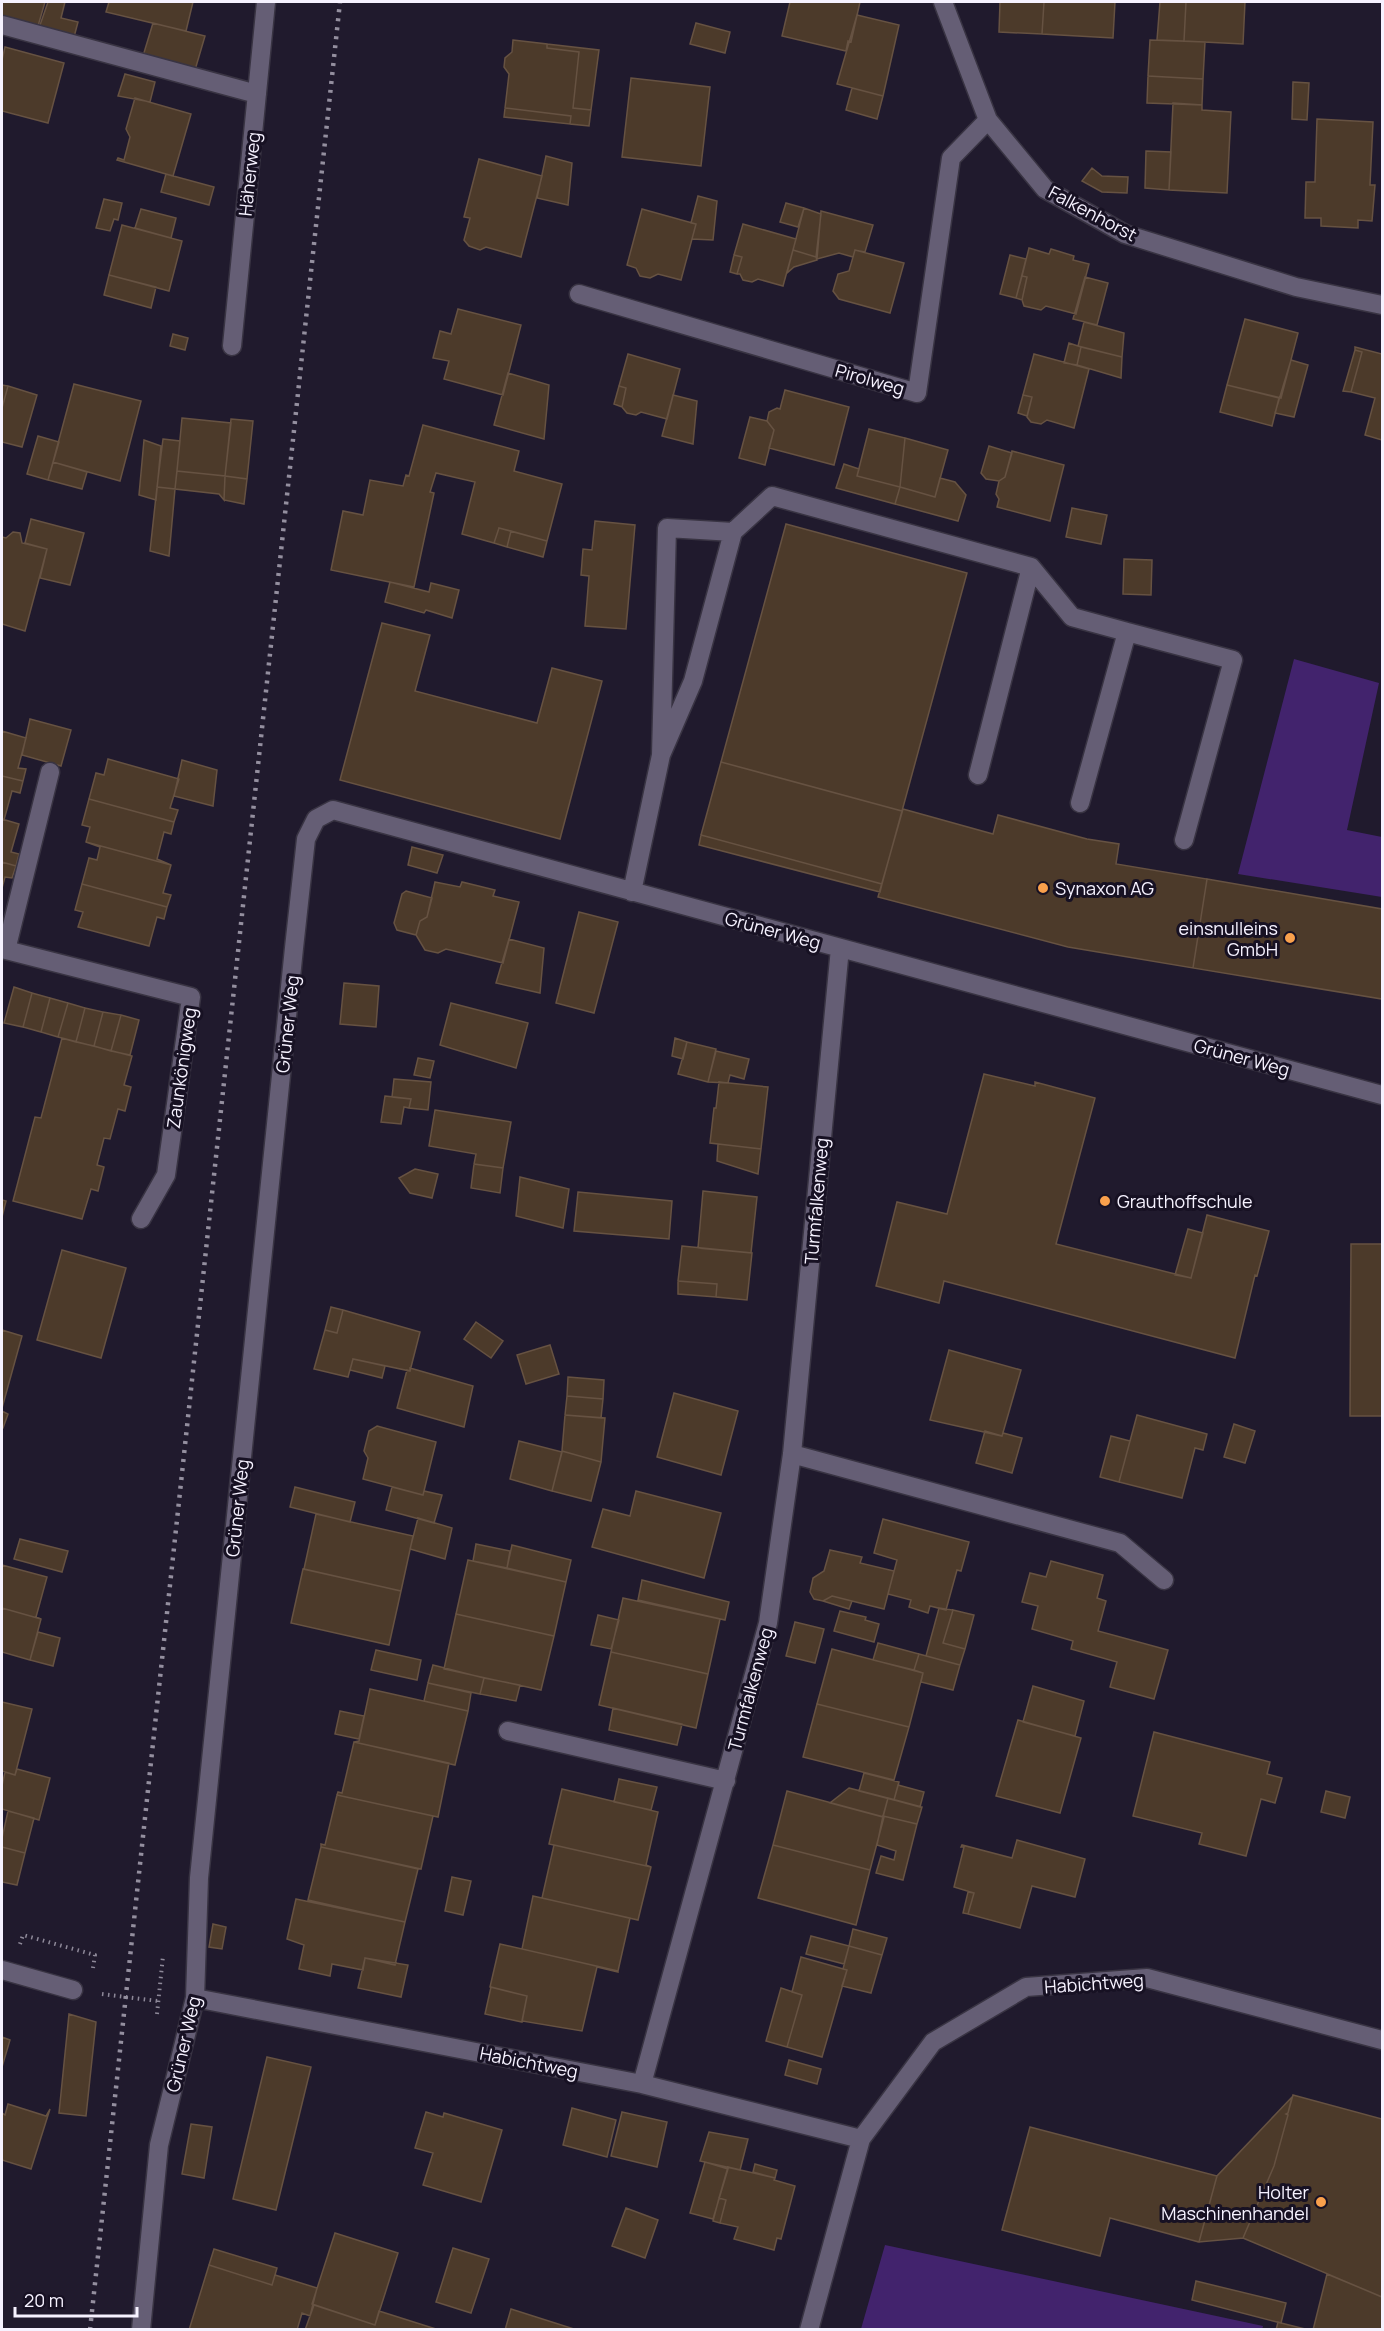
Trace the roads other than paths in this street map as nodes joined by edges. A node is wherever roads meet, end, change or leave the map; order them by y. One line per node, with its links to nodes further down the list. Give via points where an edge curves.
1 (266, 2): 4 (street, Häherweg)
2 (943, 2): 5 (street, Falkenhorst)
3 (2, 25): 4 (street)
4 (257, 94): 8 (street, Häherweg)
5 (988, 120): 6 (street, Pirolweg, via 951,158 917,393); 7 (street, Falkenhorst, via 1045,189 1125,234 1296,287)
6 (579, 294)
7 (1383, 305)
8 (232, 346)
9 (733, 532): 10 (street, via 772,496); 12 (street, via 693,681); 12 (street, via 667,528)
10 (1031, 567): 11 (street, via 1072,617); 14 (street)
11 (1127, 632): 15 (street); 16 (street, via 1233,660)
12 (661, 755): 17 (street)
13 (50, 772): 19 (street)
14 (978, 775)
15 (1080, 803)
16 (1184, 840)
17 (632, 892): 18 (street, Grüner Weg); 28 (street, Grüner Weg, via 333,810 316,819 306,839 199,1878)
18 (840, 948): 20 (street, Grüner Weg); 22 (street, Turmfalkenweg)
19 (4, 949): 21 (street, Zaunkönigweg, via 191,997 166,1175)
20 (1383, 1095)
21 (141, 1219)
22 (792, 1454): 23 (street, via 1120,1543); 25 (street, Turmfalkenweg, via 768,1623)
23 (1164, 1580)
24 (508, 1731): 25 (street)
25 (726, 1781): 30 (street, Turmfalkenweg)
26 (2, 1970): 27 (street)
27 (73, 1990)
28 (195, 1998): 30 (street, Habichtweg); 32 (street, Grüner Weg, via 159,2145)
29 (1383, 2040): 31 (street, Habichtweg, via 1147,1978 1026,1987 933,2042)
30 (642, 2084): 31 (street, Habichtweg)
31 (861, 2139): 33 (street, Habichtweg)
32 (141, 2330)
33 (809, 2330)

